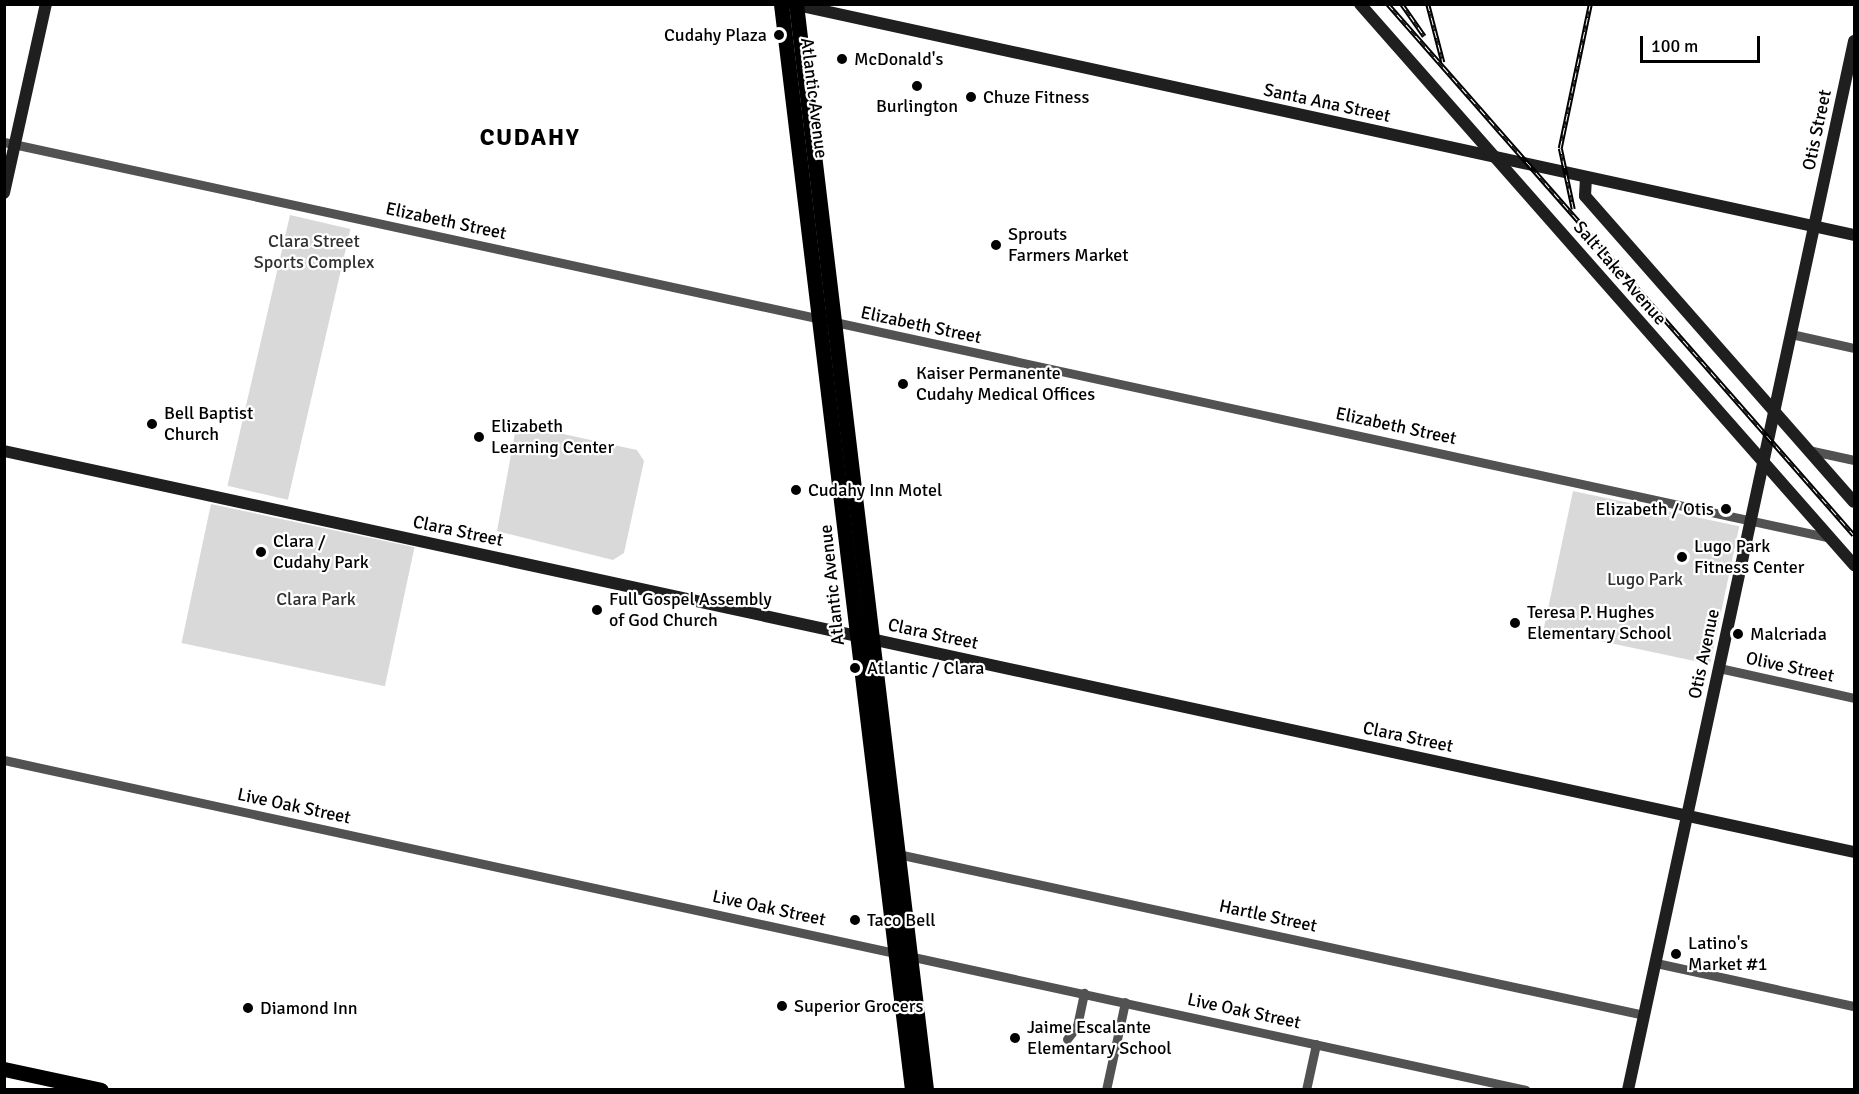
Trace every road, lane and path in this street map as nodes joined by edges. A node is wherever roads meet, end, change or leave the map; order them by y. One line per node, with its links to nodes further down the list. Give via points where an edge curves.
1 (46, 4): 6 (street)
2 (781, 4): 12 (main road, Atlantic Avenue)
3 (1360, 4): 7 (street, Salt Lake Avenue)
4 (794, 5): 7 (street, Santa Ana Street); 12 (main road, Atlantic Avenue)
5 (1854, 41): 10 (street, Otis Street)
6 (10, 143): 9 (street); 12 (street, Elizabeth Street)
7 (1497, 159): 8 (street, Santa Ana Street); 19 (street, Salt Lake Avenue)
8 (1586, 177): 10 (street, Santa Ana Street); 15 (street, Salt Lake Avenue, via 1585,196)
9 (4, 193)
10 (1815, 227): 11 (street, Santa Ana Street); 13 (street, Otis Avenue)
11 (1854, 235)
12 (828, 321): 21 (street, Elizabeth Street); 24 (main road, Atlantic Avenue); 25 (main road, Atlantic Avenue)
13 (1791, 334): 14 (street); 15 (street, Otis Avenue)
14 (1854, 348)
15 (1775, 412): 16 (street, Salt Lake Avenue); 19 (street, Otis Avenue)
16 (1808, 450): 18 (street); 20 (street, Salt Lake Avenue)
17 (4, 451): 24 (street, Clara Street)
18 (1854, 460)
19 (1763, 464): 21 (street, Otis Avenue); 22 (street, Salt Lake Avenue)
20 (1854, 502)
21 (1751, 520): 22 (street, Elizabeth Street); 26 (street, Otis Avenue)
22 (1831, 538): 23 (street, Salt Lake Avenue)
23 (1854, 565)
24 (857, 635): 25 (street, Clara Street); 31 (main road, Atlantic Avenue)
25 (873, 639): 29 (street, Clara Street); 31 (main road, Atlantic Avenue)
26 (1719, 668): 27 (street, Olive Street); 29 (street, Otis Avenue)
27 (1854, 698)
28 (4, 760): 32 (street, Live Oak Street)
29 (1687, 816): 30 (street, Clara Street); 33 (street, Otis Avenue)
30 (1854, 852)
31 (890, 853): 32 (main road, Atlantic Avenue); 37 (street, Hartle Street)
32 (903, 954): 34 (street, Live Oak Street); 42 (main road, Atlantic Avenue); 43 (main road, Atlantic Avenue)
33 (1656, 963): 36 (street); 37 (street, Otis Avenue)
34 (1084, 993): 35 (street, Live Oak Street); 38 (street, via 1077,1026)
35 (1125, 1002): 39 (street, Live Oak Street); 44 (street)
36 (1854, 1006)
37 (1644, 1015): 47 (street, Otis Avenue)
38 (1067, 1039)
39 (1316, 1044): 45 (street); 46 (street, Live Oak Street)
40 (4, 1069): 41 (main road)
41 (101, 1089)
42 (912, 1089)
43 (926, 1089)
44 (1106, 1089)
45 (1306, 1089)
46 (1526, 1089)
47 (1628, 1089)

